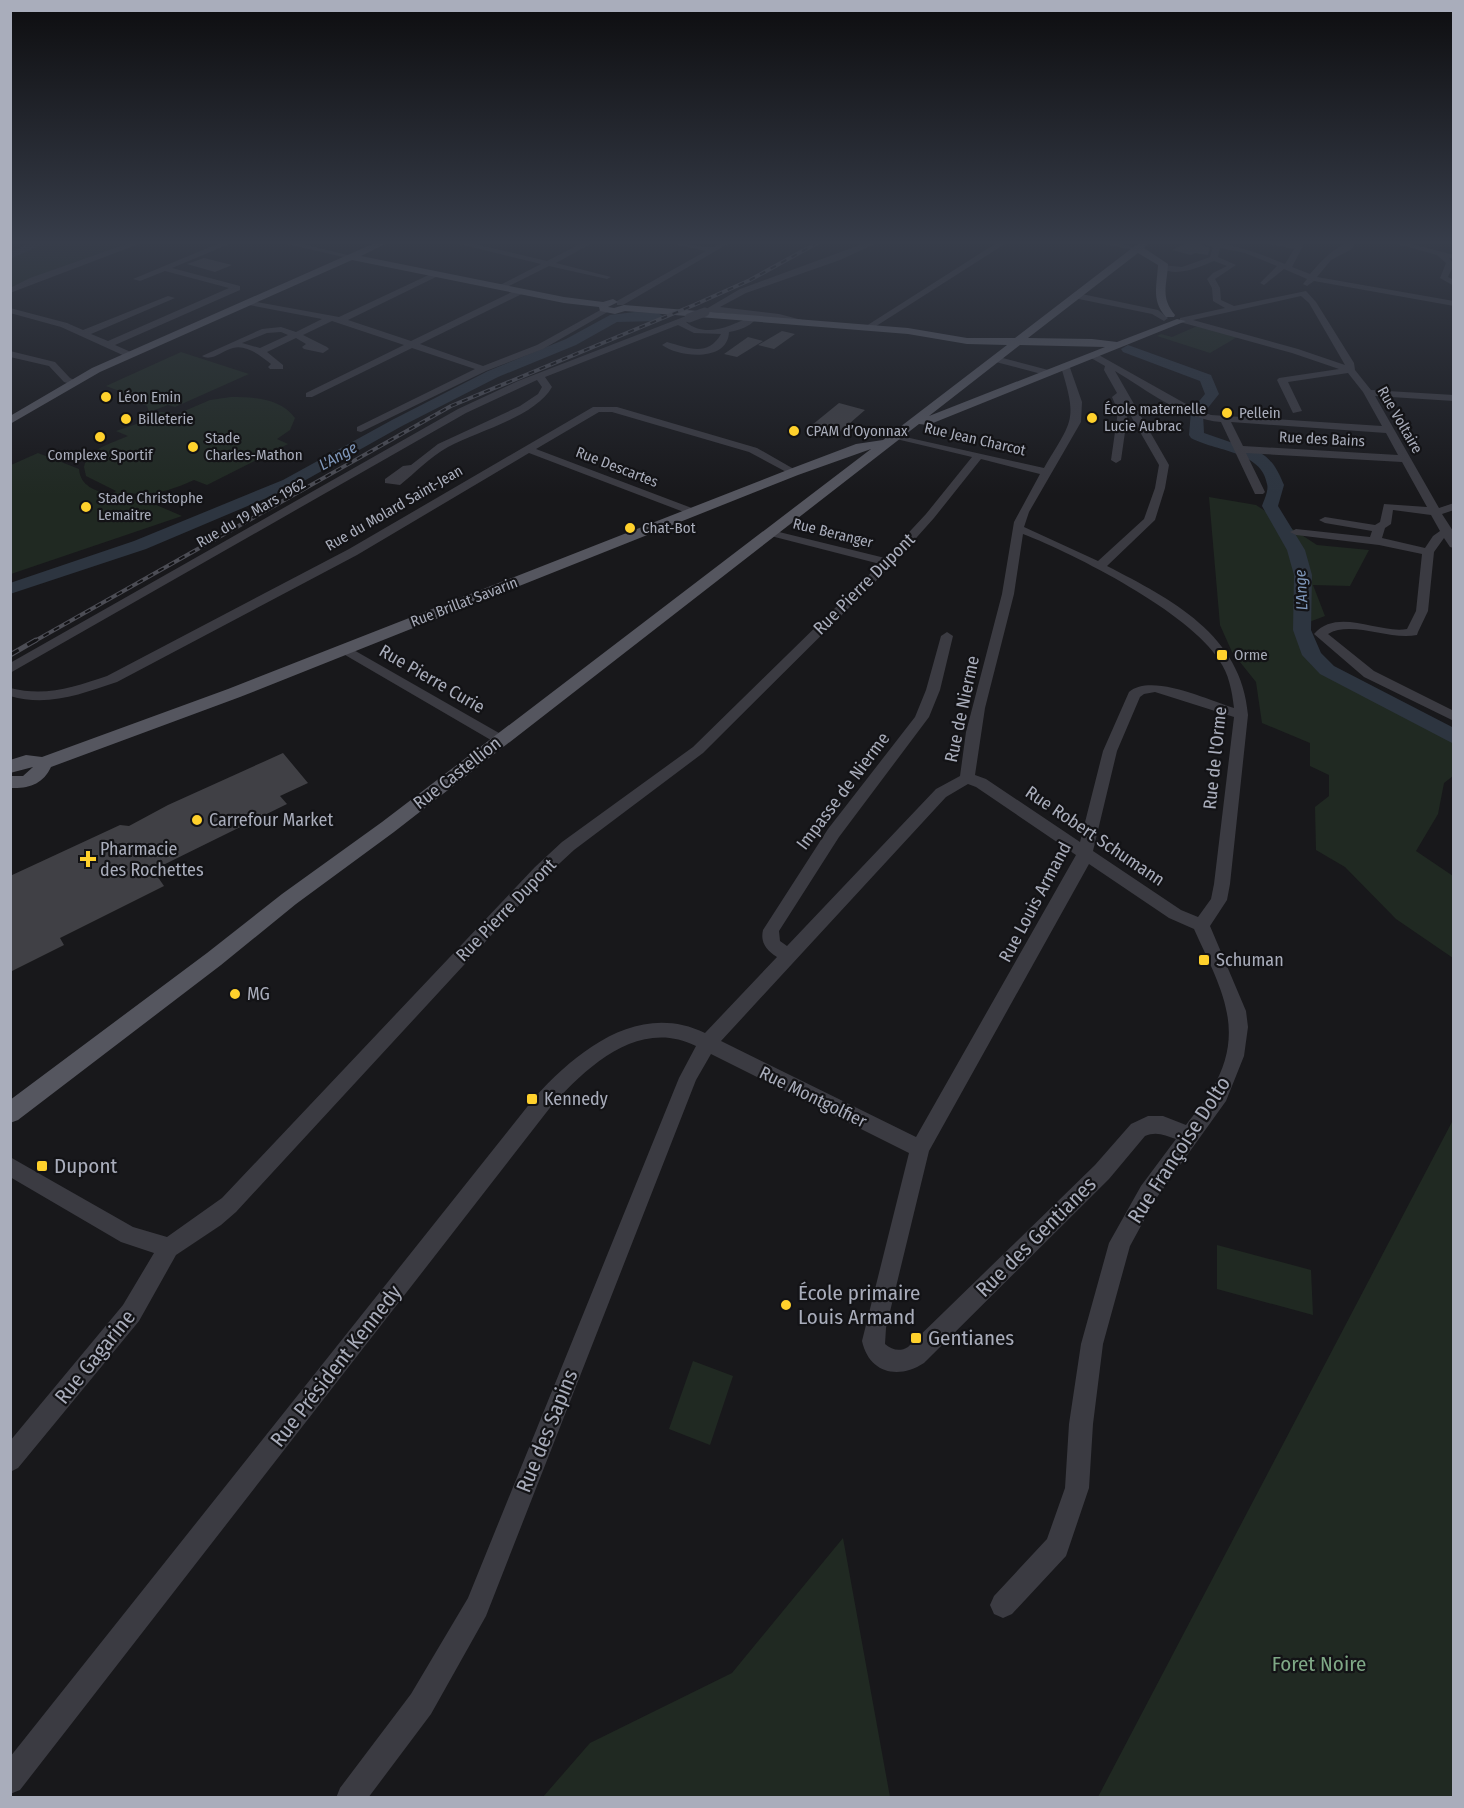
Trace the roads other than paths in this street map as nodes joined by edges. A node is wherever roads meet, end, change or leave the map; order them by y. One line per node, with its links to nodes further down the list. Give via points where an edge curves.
1 (63, 326): 23 (street)
2 (101, 326): 23 (street)
3 (149, 326): 29 (street)
4 (194, 326): 35 (main road)
5 (316, 326): 24 (street)
6 (359, 326): 28 (street)
7 (450, 326): 28 (street)
8 (574, 326): 42 (street, via 540,347)
9 (666, 326): 25 (street, Rue du 19 Mars 1962)
10 (680, 326): 20 (street)
11 (686, 326): 21 (street)
12 (740, 326): 22 (street)
13 (849, 326): 19 (main road)
14 (870, 326): 19 (street)
15 (1037, 326): 26 (main road, Rue Castellion)
16 (1149, 326): 32 (main road)
17 (1205, 326): 43 (street)
18 (1327, 326): 43 (street, Rue Voltaire)
19 (867, 328): 26 (main road, via 967,341)
20 (690, 331): 21 (street); 25 (street)
21 (704, 331): 22 (street)
22 (723, 331): 31 (street, via 724,339 705,354)
23 (85, 333): 29 (street)
24 (296, 334): 27 (street, via 270,328); 30 (street); 33 (street)
25 (643, 335): 45 (street, Rue du 19 Mars 1962)
26 (1017, 342): 32 (main road); 38 (main road, Rue Castellion)
27 (234, 344): 33 (street); 36 (street)
28 (414, 344): 42 (street); 49 (street)
29 (107, 345): 35 (street)
30 (310, 345)
31 (667, 345)
32 (1119, 346): 37 (main road)
33 (261, 351): 40 (street)
34 (10, 354): 46 (street, via 51,364)
35 (130, 355): 46 (main road)
36 (207, 356)
37 (1094, 356): 39 (street); 41 (main road)
38 (995, 359): 44 (street); 56 (main road, Rue Castellion)
39 (1110, 365): 47 (street, via 1109,370); 52 (street, via 1191,411)
40 (276, 366)
41 (1066, 367): 44 (main road); 64 (street, Rue de Nierme, via 1077,402 1076,422)
42 (483, 369): 54 (street)
43 (1350, 370): 48 (street, Rue Voltaire); 51 (street, via 1282,380)
44 (1049, 373): 56 (main road)
45 (538, 376): 62 (street, via 547,387 542,396 507,417 442,446); 81 (street, Rue du 19 Mars 1962, via 423,432)
46 (73, 382): 53 (main road)
47 (1123, 393): 61 (street, via 1117,397 1123,411); 78 (street, via 1164,465 1149,520)
48 (1368, 393): 50 (street); 55 (street, Rue Voltaire)
49 (309, 395)
50 (1454, 398)
51 (1297, 411)
52 (1225, 420): 55 (street); 58 (street)
53 (10, 421)
54 (361, 429)
55 (1389, 430): 60 (street, Rue Voltaire)
56 (895, 437): 59 (street, Rue Jean Charcot); 63 (main road, Rue Brillat Savarin); 73 (main road, Rue Castellion)
57 (530, 450): 63 (street, Rue du Molard Saint-Jean, via 594,411 607,408 753,450); 67 (street, Rue Descartes); 83 (street, Rue du Molard Saint-Jean, via 353,552 111,679)
58 (1240, 453): 60 (street, Rue des Bains); 65 (street)
59 (979, 455): 64 (street, Rue Jean Charcot); 77 (street, Rue Pierre Dupont)
60 (1405, 459): 68 (street, Rue Voltaire)
61 (1116, 460)
62 (414, 469)
63 (794, 472): 67 (main road, Rue Brillat Savarin)
64 (1047, 472): 70 (street, Rue de Nierme, via 1023,512)
65 (1259, 492)
66 (1454, 506): 68 (street)
67 (693, 512): 80 (main road, Rue Brillat Savarin)
68 (1437, 512): 71 (street, Rue Voltaire); 74 (street, via 1388,507 1385,524)
69 (1325, 520): 74 (street)
70 (1018, 529): 78 (street, Rue de l'Orme); 90 (street, Rue de Nierme, via 1012,574 972,737)
71 (1447, 531): 75 (street, Rue Voltaire); 76 (street)
72 (1296, 532): 74 (street)
73 (771, 533): 77 (street, Rue Beranger); 87 (main road, Rue Castellion)
74 (1377, 535): 76 (street)
75 (1454, 545)
76 (1428, 552): 86 (street, via 1422,611 1412,632 1342,626 1326,628 1320,634 1369,674)
77 (888, 562): 100 (street, Rue Pierre Dupont, via 698,750 546,865 230,1205)
78 (1098, 566): 85 (street, Rue de l'Orme, via 1180,614 1205,634 1232,670 1240,690)
79 (946, 636): 94 (street, Impasse de Nierme, via 927,707 808,869 771,930 772,945)
80 (345, 649): 87 (street, Rue Pierre Curie); 88 (main road, Rue Brillat Savarin)
81 (12, 670)
82 (10, 692): 83 (street, Rue du Molard Saint-Jean)
83 (38, 699): 84 (street)
84 (10, 702)
85 (1241, 715): 92 (street, Rue Louis Armand, via 1156,688 1134,695 1110,751); 93 (street, Rue de l'Orme, via 1219,900)
86 (1454, 717)
87 (501, 740): 96 (main road, Rue Castellion)
88 (41, 764): 89 (main road, Rue Brillat Savarin, via 26,760); 91 (main road, Rue Brillat Savarin, via 34,778)
89 (10, 767)
90 (967, 778): 92 (street, Rue Robert Schumann, via 981,783); 94 (street, Rue de Nierme, via 941,793)
91 (10, 782)
92 (1086, 852): 93 (street, Rue Robert Schumann, via 1175,914); 98 (street, Rue Louis Armand, via 1071,885)
93 (1201, 925): 97 (street, Rue Françoise Dolto, via 1231,993 1239,1027 1231,1070 1219,1095)
94 (789, 956): 95 (street, Rue de Nierme)
95 (707, 1044): 98 (street, Rue Montgolfier); 104 (street, Rue Président Kennedy, via 687,1033 651,1030 636,1034 600,1052 550,1093); 105 (street, Rue des Sapins, via 688,1078 477,1607 421,1704)
96 (10, 1113)
97 (1190, 1135): 101 (street, Rue des Gentianes, via 1163,1125 1138,1130 1102,1172 916,1355 902,1362); 103 (street, Rue Françoise Dolto, via 1148,1193 1120,1244 1092,1344 1077,1488 1057,1547)
98 (920, 1149): 101 (street, Rue Louis Armand, via 874,1328 875,1350)
99 (10, 1166): 100 (street, via 128,1235)
100 (169, 1248): 102 (street, Rue Gagarine, via 131,1313)
101 (883, 1358)
102 (10, 1460)
103 (1003, 1605)
104 (10, 1780)
105 (350, 1797)

